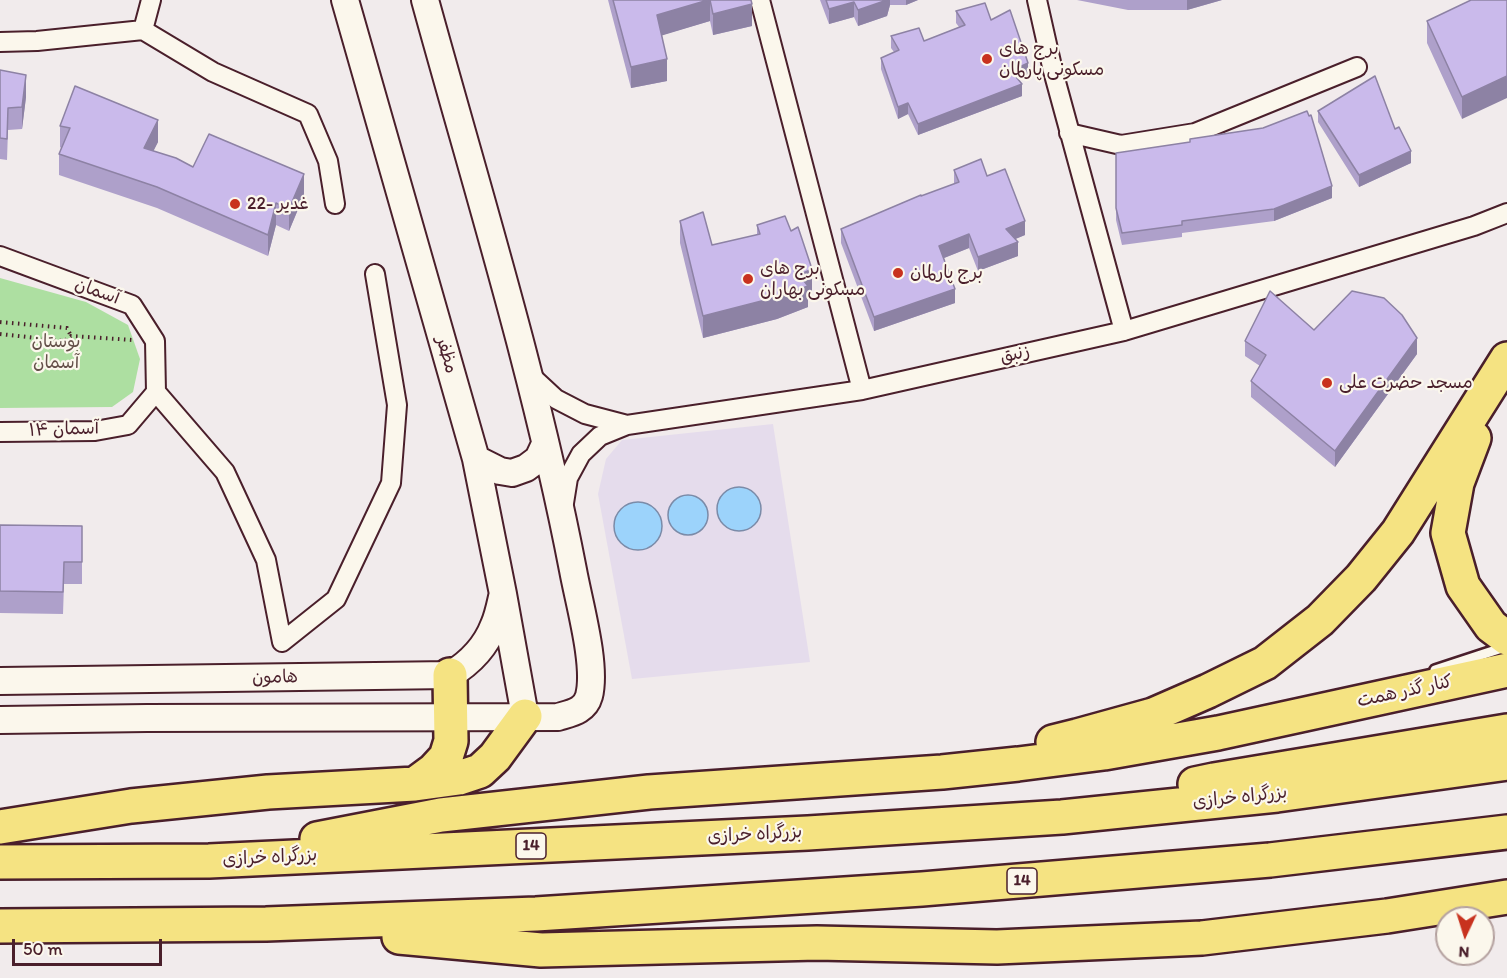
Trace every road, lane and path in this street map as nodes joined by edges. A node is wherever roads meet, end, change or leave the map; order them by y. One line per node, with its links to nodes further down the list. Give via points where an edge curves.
1 (137, 0): 7 (street)
2 (151, 0): 7 (street)
3 (425, 0): 21 (street)
4 (760, 0): 23 (street)
5 (1037, 0): 10 (street)
6 (345, 4): 28 (street, مظفر)
7 (143, 30): 8 (street); 11 (street, via 213,72 308,114 328,161)
8 (0, 42)
9 (1357, 67): 10 (street, via 1196,133 1121,145)
10 (1069, 133): 16 (street)
11 (335, 204)
12 (1507, 213): 16 (street, زنبق)
13 (0, 256): 24 (street, آسمان, via 132,305 155,341)
14 (375, 273): 24 (street, via 397,405 391,483 336,599 282,642 266,560 225,472)
15 (0, 322): 19 (path, via 67,328)
16 (1124, 331): 23 (street, زنبق)
17 (0, 334): 19 (path, via 64,340)
18 (134, 335): 19 (path, via 137,340)
19 (72, 336)
20 (1507, 359): 44 (highway, via 1398,532 1320,620 1265,663 1153,715 1004,752)
21 (529, 374): 25 (street, via 556,399 585,414); 27 (street)
22 (1507, 383): 31 (highway, via 1478,429 1457,483 1448,533 1463,585 1491,626)
23 (862, 390): 25 (street, زنبق)
24 (156, 392): 26 (street, آسمان ۱۴, via 128,425 95,431)
25 (627, 425): 29 (street, زنبق, via 600,436 581,454 568,478)
26 (0, 432)
27 (545, 444): 28 (street, via 538,459 512,472 500,471); 29 (street)
28 (476, 459): 30 (street, مظفر)
29 (562, 513): 39 (street, via 588,650 589,698 579,710 558,717)
30 (503, 594): 35 (street, via 494,626 478,653); 39 (street, مظفر)
31 (1507, 638)
32 (1507, 646): 34 (lane)
33 (1507, 670): 38 (highway, کنار گذر همت)
34 (1428, 673)
35 (450, 675): 36 (street, هامون); 40 (highway)
36 (0, 681)
37 (1382, 688): 38 (lane)
38 (1303, 714): 44 (highway, کنار گذر همت, via 1218,734 1104,753)
39 (525, 716): 40 (street); 45 (highway, via 480,771)
40 (450, 717): 41 (street); 45 (highway, via 451,741 446,757)
41 (0, 720)
42 (1507, 731): 46 (highway, via 1214,780)
43 (1507, 763): 46 (highway, بزرگراه خرازی / 14, via 1277,795)
44 (848, 779): 49 (highway, via 649,792 441,815)
45 (415, 784): 47 (highway, via 268,792 142,805)
46 (1062, 817): 49 (highway, بزرگراه خرازی / 14)
47 (0, 827)
48 (1507, 832): 52 (highway, 14, via 1270,860 922,889 536,914)
49 (209, 861): 50 (highway, بزرگراه خرازی / 14)
50 (0, 862)
51 (1507, 897): 52 (highway, via 1203,938 997,947 816,943 541,950)
52 (266, 924): 53 (highway, 14)
53 (0, 926)

